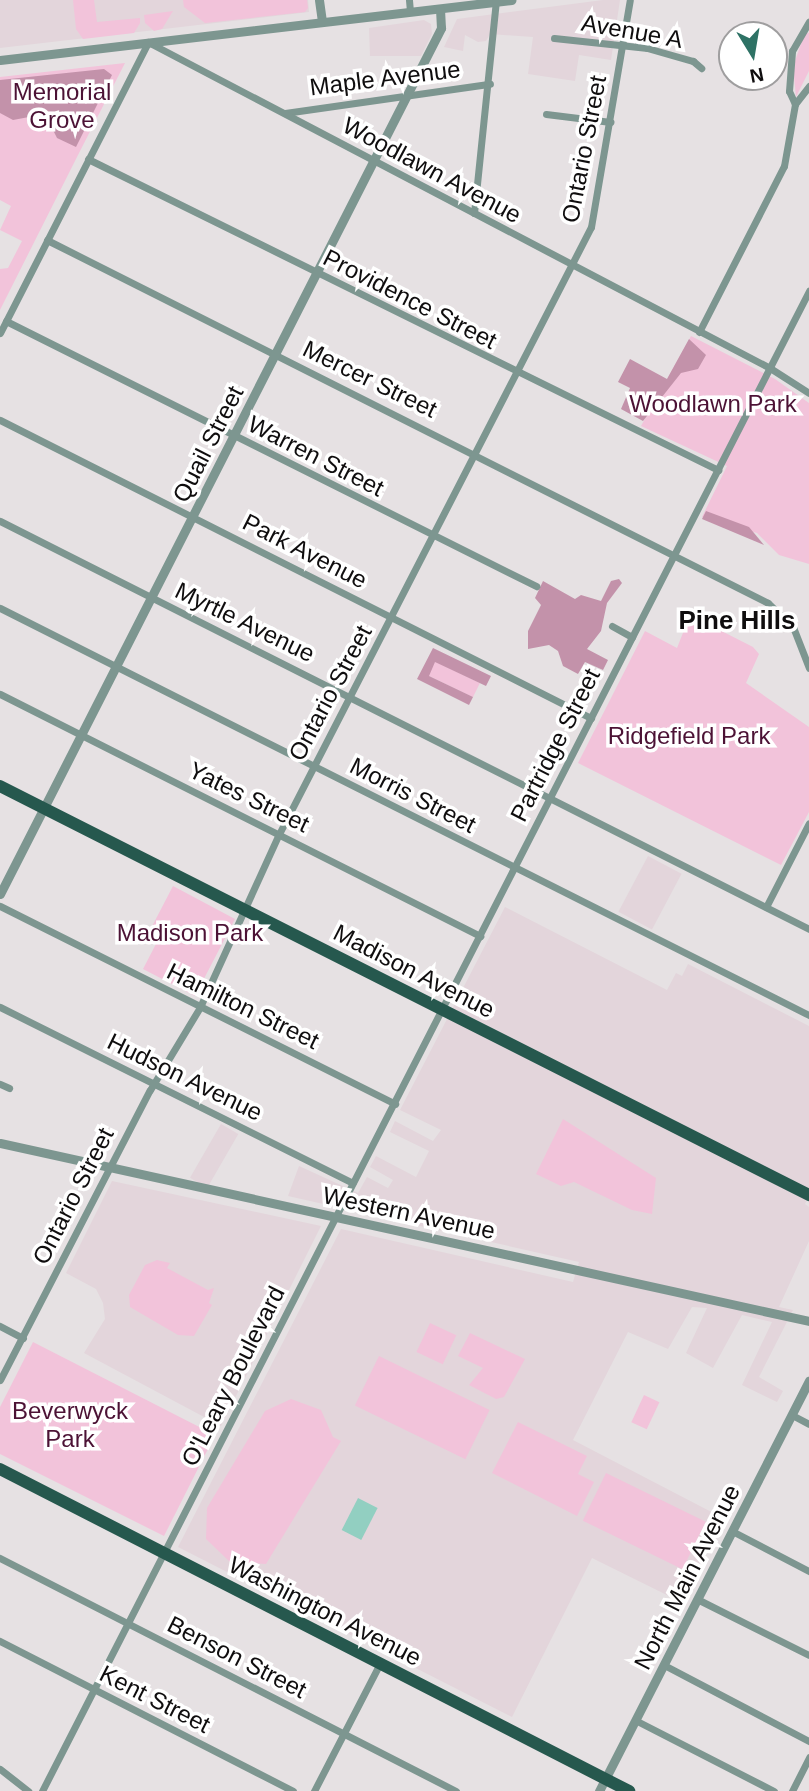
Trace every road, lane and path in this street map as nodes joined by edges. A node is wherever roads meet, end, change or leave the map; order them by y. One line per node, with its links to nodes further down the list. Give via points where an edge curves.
1 (319, 0): 8 (street)
2 (409, 0): 7 (street)
3 (511, 0): 5 (street)
4 (630, 0): 12 (street, Ontario Street)
5 (496, 1): 6 (street); 15 (street)
6 (440, 9): 7 (street); 17 (street, Quail Street, via 441,28)
7 (410, 12): 8 (street)
8 (322, 22): 11 (street)
9 (809, 22): 18 (street, via 792,51 789,91)
10 (554, 38): 12 (street, Avenue A)
11 (148, 42): 13 (street); 19 (street, Woodlawn Avenue); 22 (street)
12 (623, 45): 14 (street, Avenue A, via 677,55); 21 (street, Ontario Street)
13 (0, 60)
14 (701, 68)
15 (490, 84): 17 (street, Maple Avenue); 24 (street)
16 (809, 86): 18 (street)
17 (407, 94): 19 (street, Maple Avenue); 23 (street, Quail Street)
18 (796, 104): 30 (street, via 784,166)
19 (285, 113): 23 (street, Woodlawn Avenue)
20 (546, 114): 21 (street)
21 (611, 122): 26 (street, Ontario Street, via 595,213)
22 (88, 159): 25 (street); 27 (street, Providence Street)
23 (373, 162): 24 (street, Woodlawn Avenue); 27 (street, Quail Street)
24 (474, 213): 26 (street, Woodlawn Avenue)
25 (47, 240): 29 (street); 32 (street, Mercer Street)
26 (571, 266): 30 (street, Woodlawn Avenue); 34 (street, Ontario Street)
27 (315, 273): 32 (street, Quail Street); 34 (street, Providence Street)
28 (809, 291): 33 (street, Partridge Street)
29 (6, 321): 31 (street); 37 (street, Warren Street)
30 (699, 332): 33 (street, Woodlawn Avenue)
31 (0, 333)
32 (275, 354): 37 (street, Quail Street); 38 (street, Mercer Street)
33 (770, 368): 35 (street, Woodlawn Avenue); 39 (street, Partridge Street)
34 (515, 373): 38 (street, Ontario Street); 39 (street, Providence Street)
35 (809, 393)
36 (0, 420): 40 (street, Park Avenue)
37 (233, 436): 40 (street, Quail Street); 42 (street, Warren Street)
38 (476, 453): 42 (street, Ontario Street); 43 (street, Mercer Street)
39 (718, 470): 43 (street, Partridge Street)
40 (193, 516): 45 (street, Quail Street); 47 (street, Park Avenue)
41 (0, 521): 45 (street, Myrtle Avenue)
42 (433, 537): 44 (street, Warren Street); 47 (street, Ontario Street)
43 (674, 556): 49 (street, Partridge Street); 51 (street, Mercer Street, via 780,611 797,634)
44 (536, 586)
45 (150, 596): 50 (street, Quail Street); 53 (street, Myrtle Avenue)
46 (0, 608): 50 (street, Morris Street)
47 (392, 617): 53 (street, Ontario Street); 54 (street, Park Avenue)
48 (612, 626): 49 (street)
49 (632, 637): 54 (street, Partridge Street)
50 (116, 665): 55 (street, Quail Street); 56 (street, Morris Street)
51 (809, 668)
52 (0, 694): 55 (street, Yates Street)
53 (352, 696): 56 (street, Ontario Street); 58 (street, Myrtle Avenue)
54 (591, 718): 58 (street, Partridge Street)
55 (80, 735): 59 (street, Quail Street); 61 (street, Yates Street)
56 (313, 766): 61 (street, Ontario Street); 62 (street, Morris Street)
57 (0, 786): 59 (main road, Madison Avenue)
58 (550, 798): 62 (street, Partridge Street); 65 (street, Myrtle Avenue)
59 (44, 808): 63 (street, Quail Street); 66 (main road, Madison Avenue)
60 (808, 826): 65 (street)
61 (279, 834): 66 (street, Ontario Street); 68 (street, Yates Street)
62 (515, 867): 68 (street, Partridge Street); 72 (street, Morris Street)
63 (0, 894)
64 (0, 906): 70 (street, Hamilton Street)
65 (766, 907): 67 (street, Myrtle Avenue)
66 (243, 909): 70 (street, Ontario Street, via 242,922); 71 (main road, Madison Avenue)
67 (809, 929)
68 (480, 936): 71 (street, Partridge Street)
69 (0, 1007): 74 (street, Hudson Avenue)
70 (200, 1007): 74 (street, Ontario Street); 76 (street, Hamilton Street)
71 (443, 1010): 76 (street, Partridge Street); 80 (main road, Madison Avenue)
72 (809, 1015)
73 (0, 1084): 75 (street)
74 (155, 1085): 78 (street, Ontario Street); 79 (street, Hudson Avenue)
75 (9, 1088)
76 (395, 1104): 79 (street, Partridge Street)
77 (0, 1143): 78 (street, Western Avenue)
78 (109, 1167): 81 (street, Western Avenue); 84 (street, Ontario Street)
79 (353, 1183): 81 (street, Partridge Street)
80 (809, 1195)
81 (335, 1217): 82 (street, Western Avenue); 91 (street, O'Leary Boulevard)
82 (809, 1321)
83 (0, 1326): 84 (street)
84 (23, 1338): 85 (street, Ontario Street)
85 (0, 1380)
86 (809, 1381): 87 (street, North Main Avenue)
87 (792, 1415): 88 (street); 90 (street, North Main Avenue)
88 (809, 1424)
89 (0, 1469): 91 (main road, Washington Avenue)
90 (732, 1531): 93 (street); 94 (street, North Main Avenue)
91 (164, 1553): 95 (street); 98 (main road, Washington Avenue)
92 (0, 1558): 95 (street, Benson Street)
93 (809, 1571)
94 (697, 1599): 97 (street); 99 (street, North Main Avenue)
95 (128, 1623): 100 (street); 102 (street, Benson Street)
96 (0, 1641): 100 (street, Kent Street)
97 (809, 1655)
98 (380, 1662): 102 (street); 106 (main road, Washington Avenue)
99 (664, 1665): 101 (street, North Main Avenue); 103 (street)
100 (94, 1689): 108 (street); 109 (street, Kent Street)
101 (635, 1720): 106 (street, North Main Avenue); 114 (street)
102 (344, 1734): 110 (street); 111 (street, Benson Street)
103 (809, 1741)
104 (809, 1757): 115 (street)
105 (0, 1769): 107 (street)
106 (605, 1779): 112 (street, North Main Avenue); 113 (main road, Washington Avenue)
107 (28, 1791)
108 (41, 1791)
109 (293, 1791)
110 (314, 1791)
111 (456, 1791)
112 (599, 1791)
113 (629, 1791)
114 (774, 1791)
115 (792, 1791)

